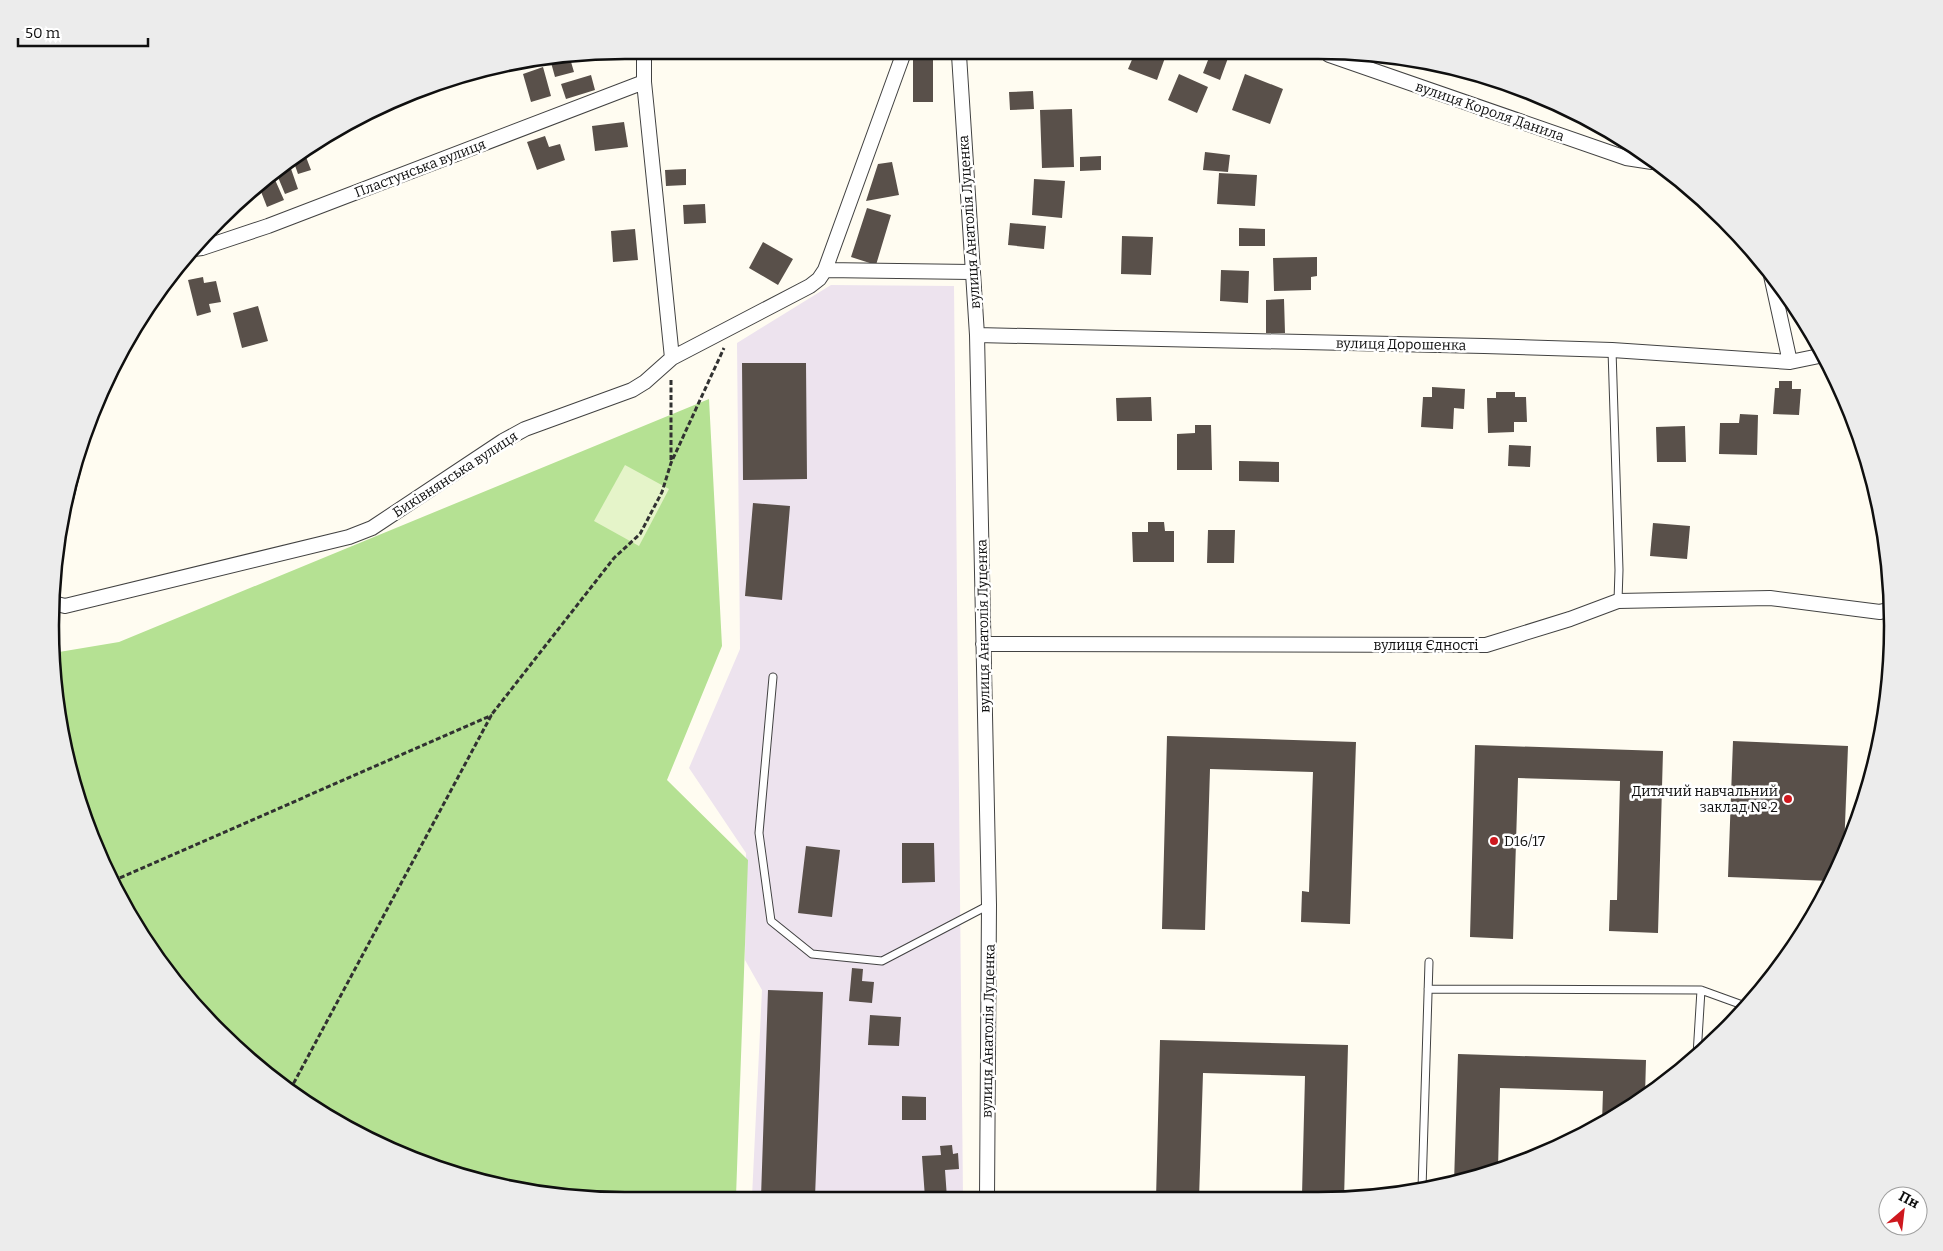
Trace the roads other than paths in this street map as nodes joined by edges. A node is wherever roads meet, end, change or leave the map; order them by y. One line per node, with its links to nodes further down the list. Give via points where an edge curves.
1 (644, 59): 5 (street)
2 (902, 59): 8 (street)
3 (959, 59): 9 (street, вулиця Анатолія Луценка)
4 (1343, 60): 6 (street, вулиця Короля Данила, via 1626,158)
5 (644, 82): 7 (street, Пластунська вулиця, via 268,226); 14 (street)
6 (1641, 160)
7 (203, 248)
8 (825, 270): 9 (street); 14 (street, via 810,286)
9 (971, 272): 11 (street, вулиця Анатолія Луценка)
10 (1774, 290): 15 (street)
11 (977, 336): 12 (street, вулиця Дорошенка); 19 (street, вулиця Анатолія Луценка)
12 (1612, 350): 15 (street, вулиця Дорошенка); 16 (lane)
13 (1816, 357): 15 (street, вулиця Дорошенка)
14 (672, 358): 17 (street, Биківнянська вулиця, via 632,390 525,429 503,441 372,528 350,537 65,606)
15 (1790, 362)
16 (1618, 601): 18 (street, вулиця Єдності, via 1770,598); 19 (street, вулиця Єдності, via 1486,645)
17 (60, 605)
18 (1884, 611)
19 (983, 644): 21 (street, вулиця Анатолія Луценка)
20 (773, 678): 21 (lane, via 759,833 771,922 812,954 882,961)
21 (989, 906): 28 (street, вулиця Анатолія Луценка)
22 (1428, 962): 23 (lane)
23 (1428, 989): 24 (lane); 27 (lane)
24 (1701, 990): 25 (lane); 26 (lane)
25 (1739, 1004)
26 (1698, 1046)
27 (1422, 1182)
28 (986, 1192)

